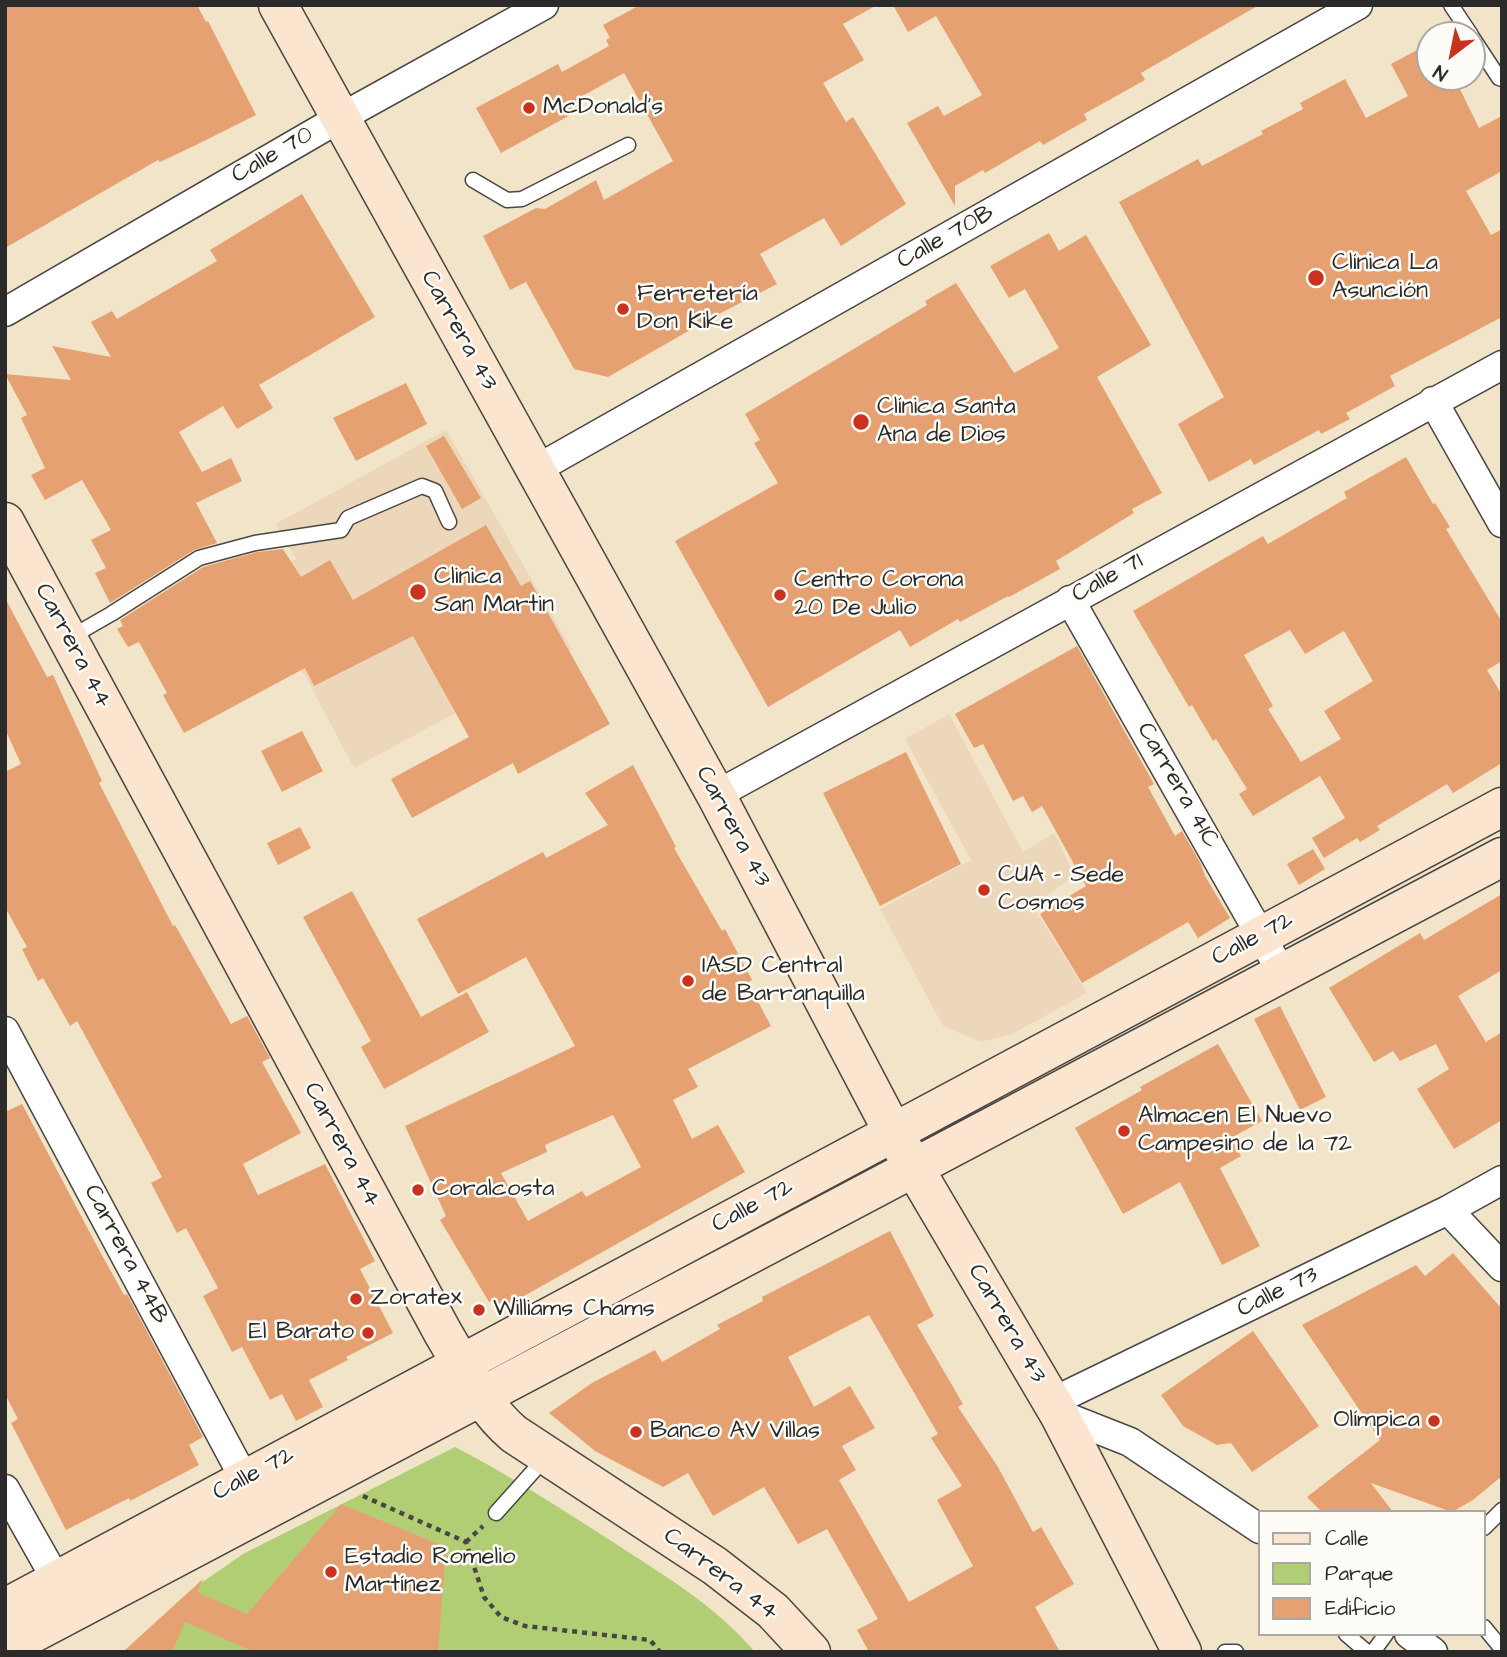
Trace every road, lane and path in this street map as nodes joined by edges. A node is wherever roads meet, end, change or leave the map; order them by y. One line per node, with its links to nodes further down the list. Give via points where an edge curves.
1 (278, 5): 8 (main road, Carrera 43)
2 (544, 5): 8 (street, Calle 70)
3 (1358, 5): 14 (street, Calle 70B)
4 (1451, 5): 5 (lane)
5 (1461, 21)
6 (1486, 58): 7 (lane)
7 (1502, 79)
8 (340, 118): 11 (street, Calle 70); 14 (main road, Carrera 43)
9 (628, 145): 10 (lane, via 522,199 507,200)
10 (473, 180)
11 (5, 312)
12 (1502, 365): 13 (street, Calle 71)
13 (1433, 401): 15 (street); 18 (street, Calle 71)
14 (535, 470): 20 (main road, Carrera 43)
15 (1500, 517)
16 (5, 522): 19 (main road, Carrera 44)
17 (449, 522): 19 (lane, via 435,491 422,486 348,518 341,530 255,543 199,558)
18 (1070, 600): 20 (street, Calle 71); 23 (street, Carrera 41C)
19 (68, 639): 31 (main road, Carrera 44)
20 (716, 795): 26 (main road, Carrera 43)
21 (1502, 807): 23 (main road, Calle 72)
22 (1502, 857): 24 (main road, Calle 72)
23 (1262, 935): 24 (street, Carrera 41C); 26 (main road, Calle 72)
24 (1282, 973): 27 (main road, Calle 72)
25 (5, 1031): 35 (street, Carrera 44B)
26 (893, 1132): 27 (main road, Carrera 43); 31 (main road, Calle 72)
27 (914, 1168): 32 (main road, Calle 72); 33 (main road, Carrera 43)
28 (1502, 1180): 29 (street, Calle 73)
29 (1448, 1210): 30 (street); 33 (street, Calle 73)
30 (1502, 1267)
31 (461, 1364): 32 (main road, Carrera 44); 35 (main road, Calle 72)
32 (481, 1397): 34 (main road, Carrera 44, via 502,1425); 47 (main road, Calle 72)
33 (1055, 1408): 41 (street, via 1130,1442); 51 (main road, Carrera 43)
34 (547, 1457): 39 (lane); 50 (main road, Carrera 44, via 715,1566 773,1611)
35 (245, 1480): 42 (main road, Calle 72)
36 (5, 1489): 42 (street)
37 (361, 1495): 49 (path, via 466,1542 484,1597 501,1617 524,1626 650,1640)
38 (1502, 1510): 40 (lane)
39 (496, 1513)
40 (1486, 1526)
41 (1258, 1528)
42 (57, 1581): 43 (main road, Calle 72)
43 (5, 1608)
44 (1486, 1629): 48 (lane)
45 (1348, 1636): 54 (lane)
46 (1385, 1636): 55 (lane)
47 (5, 1648)
48 (1502, 1649)
49 (660, 1652)
50 (811, 1652)
51 (1182, 1652)
52 (1226, 1652): 53 (lane)
53 (1236, 1652)
54 (1367, 1652)
55 (1373, 1652)

